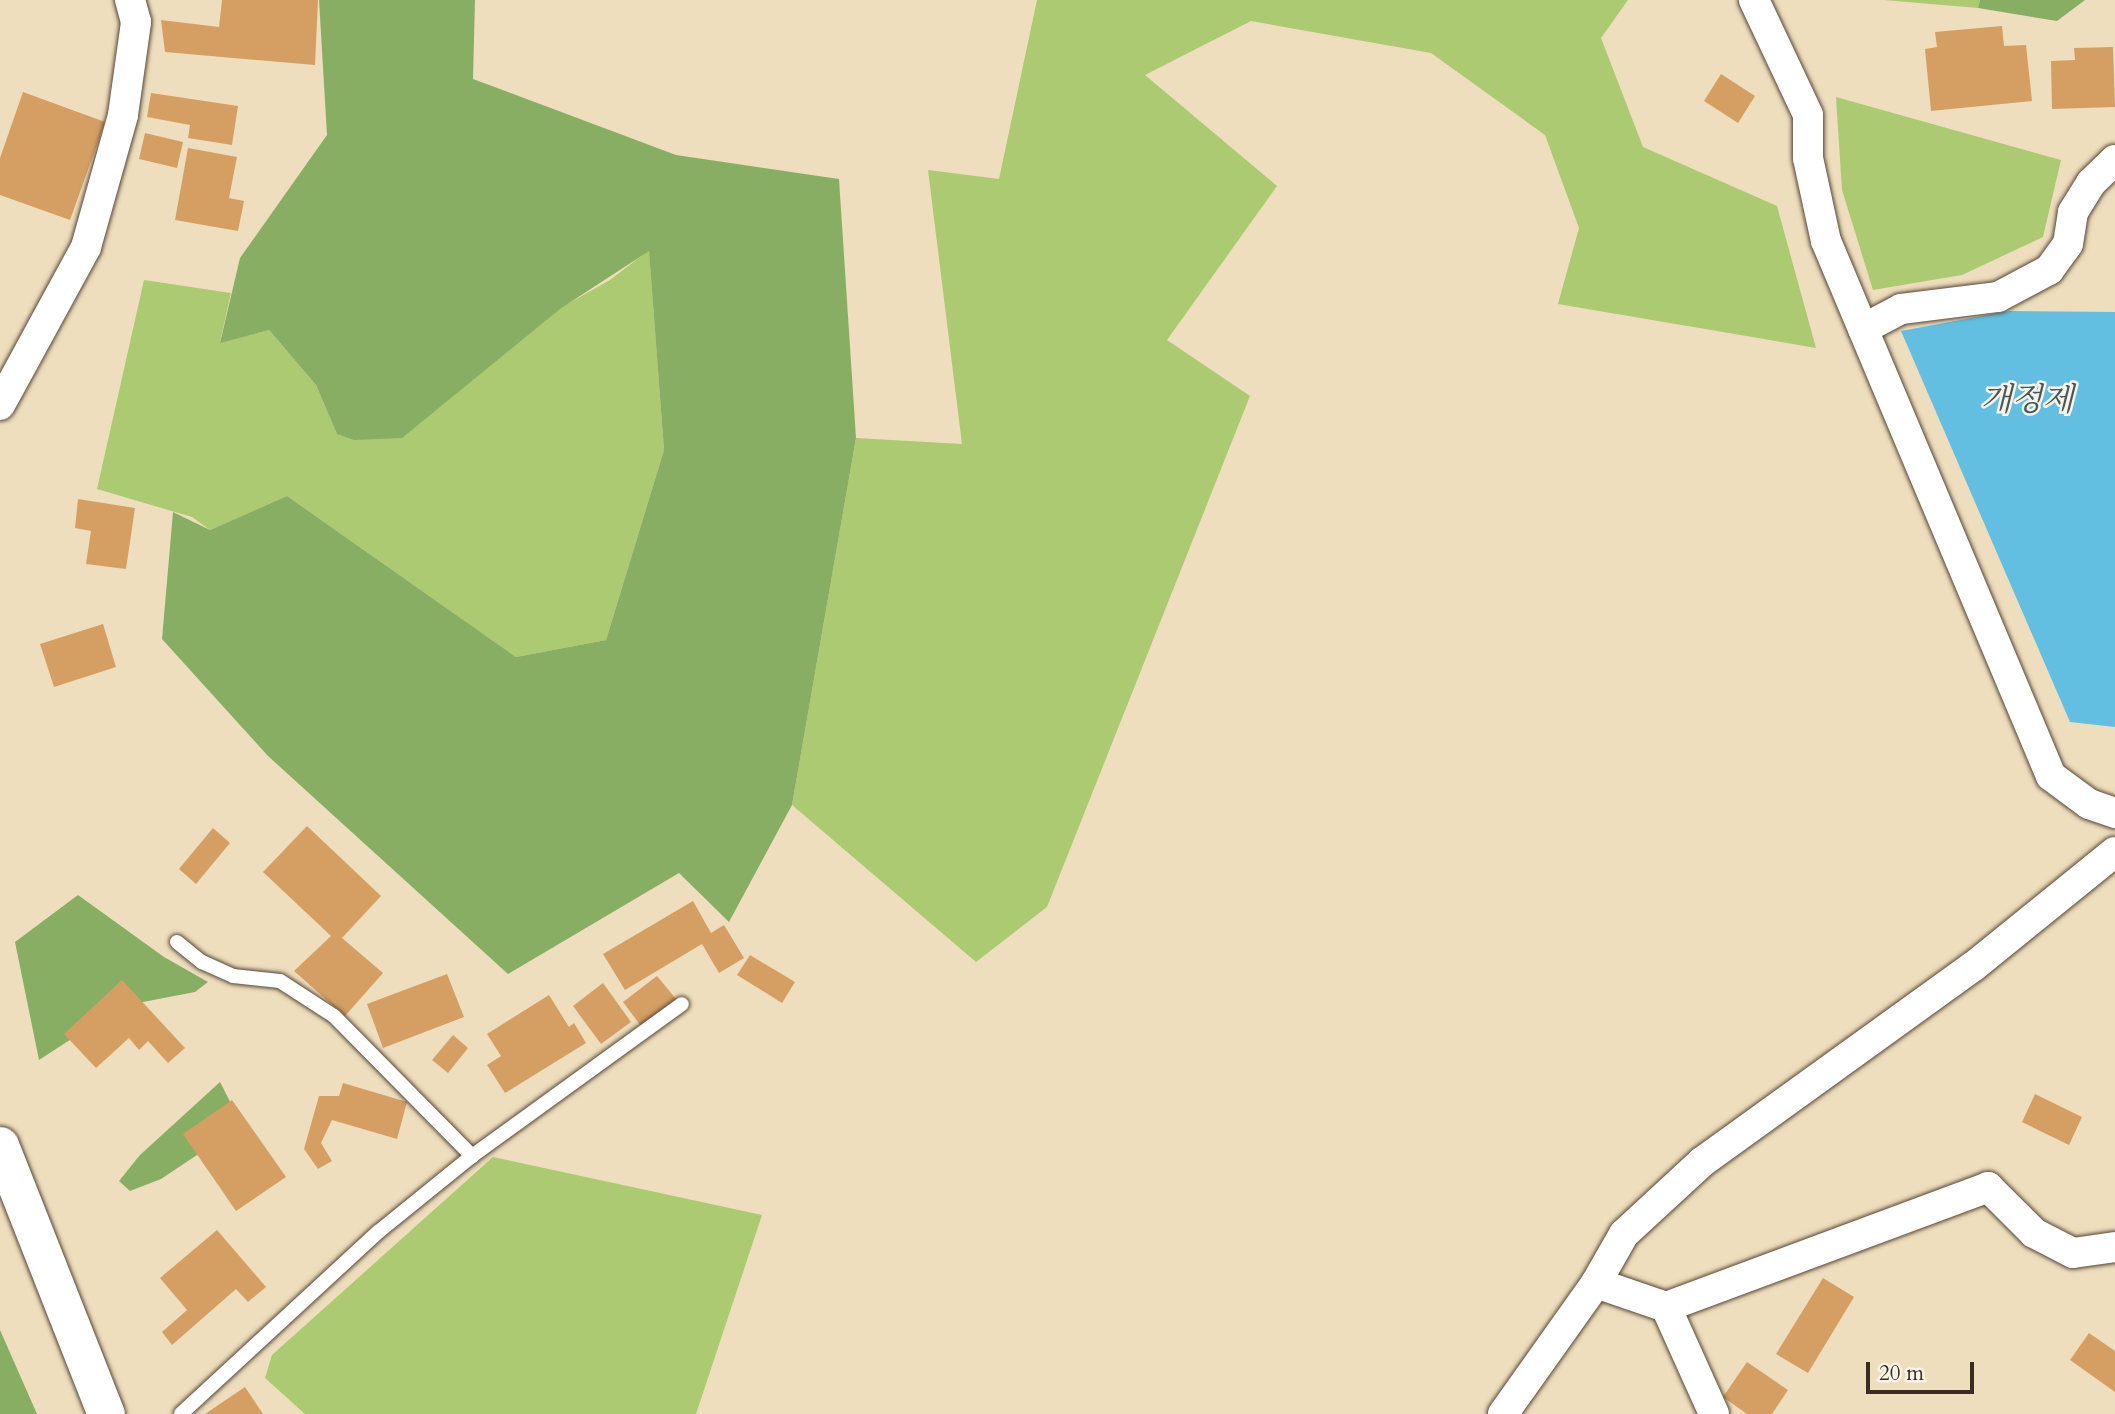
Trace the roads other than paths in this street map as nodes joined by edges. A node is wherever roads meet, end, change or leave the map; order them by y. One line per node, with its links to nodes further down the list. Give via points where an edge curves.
1 (130, 0): 5 (street, via 136,22 122,115 86,247)
2 (1754, 0): 4 (street, via 1808,116 1808,158 1818,215)
3 (2115, 160): 4 (street, via 2073,212 2068,244 2049,270 1998,297 1901,309)
4 (1863, 329): 6 (street, via 2051,776 2089,804)
5 (0, 405)
6 (2115, 813)
7 (2115, 852): 13 (street, via 1974,966 1702,1162 1624,1234)
8 (177, 942): 11 (lane, via 202,962 233,976 280,981 334,1016)
9 (682, 1003): 11 (lane)
10 (0, 1145): 15 (street)
11 (472, 1156): 16 (lane, via 378,1232)
12 (2115, 1247): 14 (street, via 2073,1252 2034,1233 1988,1187)
13 (1596, 1283): 14 (street); 17 (street)
14 (1666, 1307): 18 (street)
15 (106, 1414)
16 (181, 1414)
17 (1503, 1414)
18 (1714, 1414)

